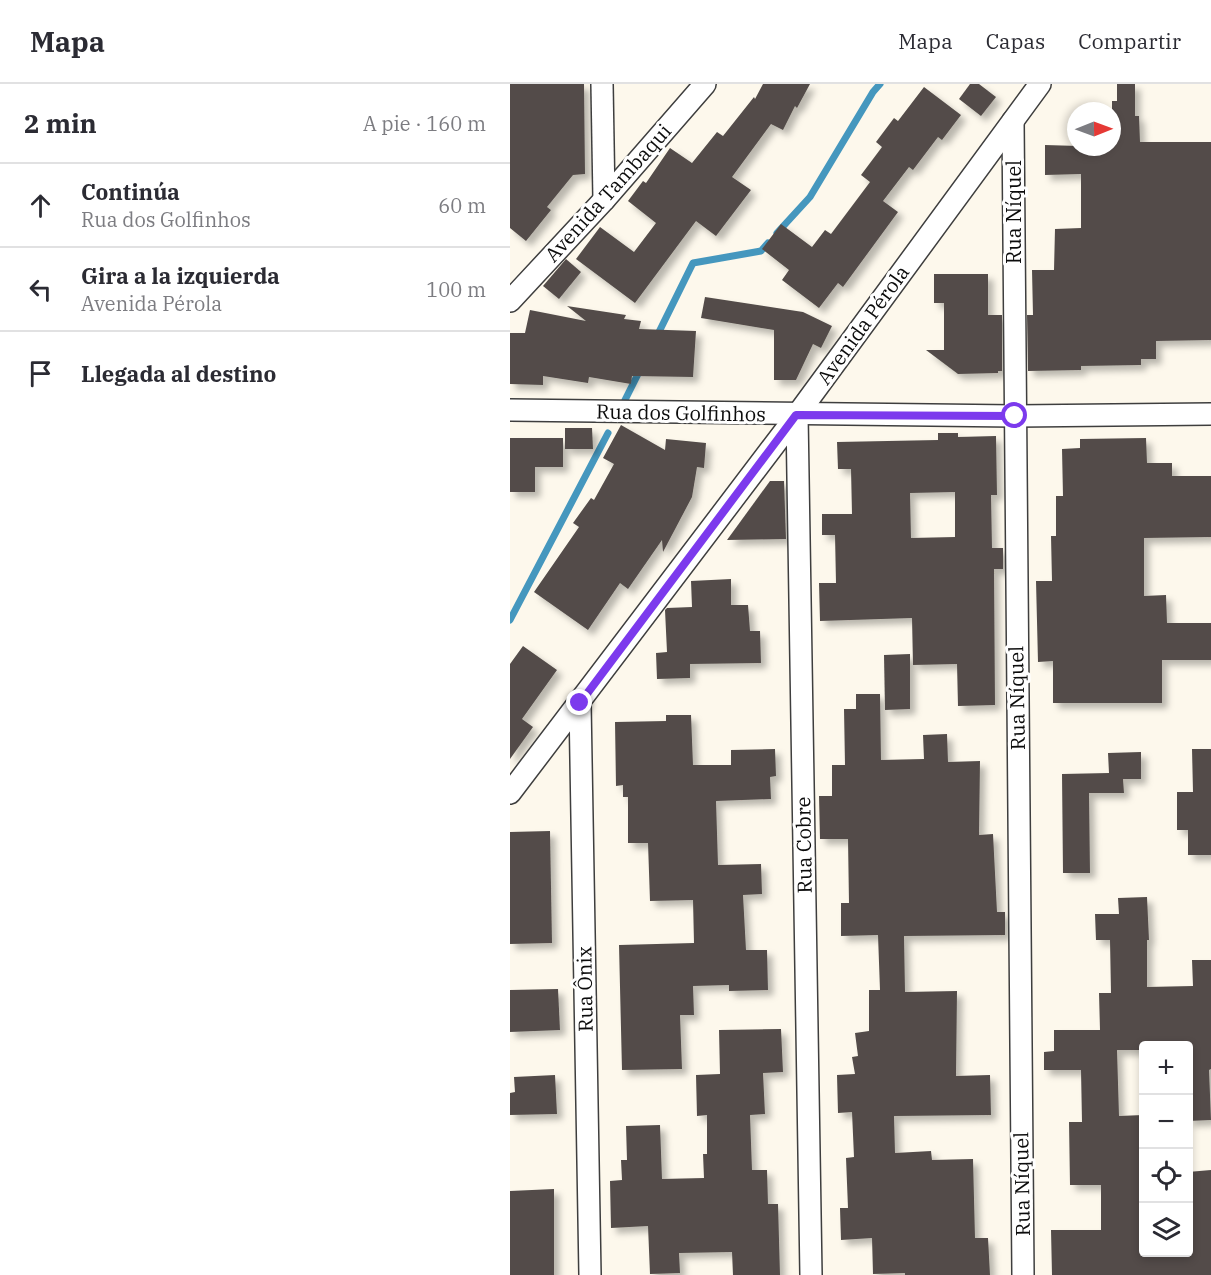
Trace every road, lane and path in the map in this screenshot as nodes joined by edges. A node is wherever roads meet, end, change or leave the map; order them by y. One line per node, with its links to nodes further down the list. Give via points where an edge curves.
1 (602, 84): 5 (street)
2 (705, 84): 5 (street, Avenida Tambaqui)
3 (1040, 84): 4 (street, Avenida Pérola)
4 (1013, 121): 9 (street, Avenida Pérola); 10 (street, Rua Níquel)
5 (604, 200): 6 (street, Avenida Tambaqui)
6 (510, 301)
7 (510, 410): 9 (street, Rua dos Golfinhos)
8 (1211, 414): 10 (street, Rua dos Golfinhos)
9 (796, 415): 10 (street, Rua dos Golfinhos); 11 (street, Avenida Pérola); 14 (street, Rua Cobre)
10 (1015, 416): 15 (street, Rua Níquel)
11 (580, 703): 12 (street, Avenida Pérola); 13 (street, Rua Ônix)
12 (510, 793)
13 (590, 1275)
14 (811, 1275)
15 (1023, 1275)

